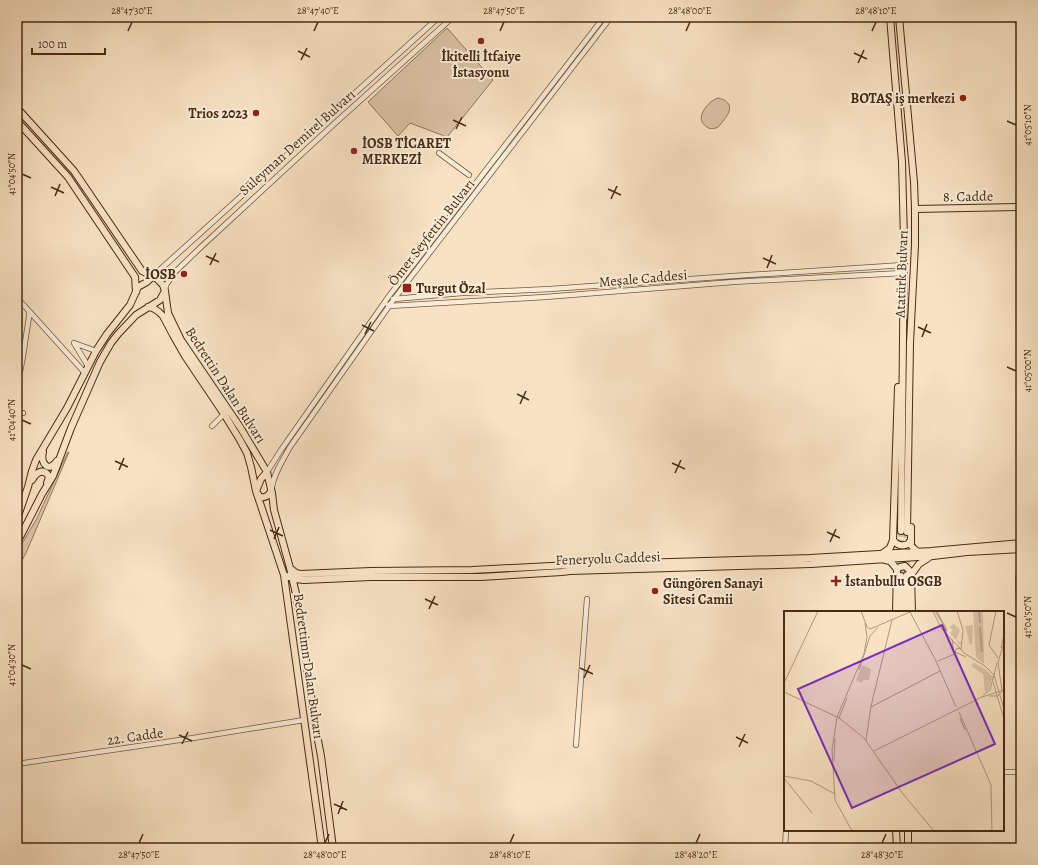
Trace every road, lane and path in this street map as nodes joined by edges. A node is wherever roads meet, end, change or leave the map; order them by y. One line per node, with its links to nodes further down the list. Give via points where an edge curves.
1 (439, 17): 18 (street, Süleyman Demirel Bulvarı)
2 (453, 17): 19 (street, Süleyman Demirel Bulvarı, via 191,257 171,277)
3 (604, 17): 22 (street, Ömer Seyfettin Bulvarı)
4 (611, 17): 22 (street, Ömer Seyfettin Bulvarı)
5 (890, 17): 15 (main road, Atatürk Bulvarı, via 902,162)
6 (899, 17): 14 (main road, Atatürk Bulvarı)
7 (1018, 17): 8 (main road)
8 (1021, 30)
9 (17, 108): 18 (main road, via 74,170 142,271)
10 (17, 121): 20 (main road, via 68,177 134,277)
11 (439, 153): 12 (street)
12 (469, 176)
13 (1021, 207): 14 (main road, 8. Cadde)
14 (915, 209): 17 (main road, Atatürk Bulvarı)
15 (904, 265): 16 (main road, Atatürk Bulvarı); 17 (main road); 22 (street, Meşale Caddesi)
16 (904, 272): 24 (street, Meşale Caddesi); 30 (main road, Atatürk Bulvarı)
17 (913, 274): 27 (main road, Atatürk Bulvarı)
18 (153, 276): 19 (main road); 20 (main road, Süleyman Demirel Bulvarı, via 138,287)
19 (165, 291): 25 (main road, Süleyman Demirel Bulvarı, via 160,300); 40 (main road, Bedrettin Dalan Bulvarı, via 168,313 182,340)
20 (136, 292): 28 (main road, Süleyman Demirel Bulvarı, via 130,305)
21 (17, 298): 26 (street)
22 (392, 298): 23 (street, Ömer Seyfettin Bulvarı); 24 (street, Ömer Seyfettin Bulvarı)
23 (384, 303): 24 (street); 40 (street, Ömer Seyfettin Bulvarı)
24 (389, 306): 43 (street, Ömer Seyfettin Bulvarı, via 284,458 272,483)
25 (148, 307): 36 (main road, Bedrettin Dalan Bulvarı, via 163,316 185,356); 39 (main road, Süleyman Demirel Bulvarı, via 136,315 111,343 100,362)
26 (29, 311): 29 (street); 32 (street)
27 (910, 343): 30 (main road, Atatürk Bulvarı, via 904,532); 49 (main road, via 913,371)
28 (96, 351): 31 (main road, Süleyman Demirel Bulvarı); 31 (street, via 74,343)
29 (20, 362): 33 (street)
30 (902, 362): 48 (main road, via 898,389)
31 (88, 366): 32 (main road, Süleyman Demirel Bulvarı)
32 (85, 373): 38 (main road, Süleyman Demirel Bulvarı)
33 (17, 386)
34 (17, 413): 35 (street)
35 (23, 413)
36 (224, 414): 37 (street); 42 (main road, Bedrettin Dalan Bulvarı, via 247,453)
37 (212, 426)
38 (46, 444): 39 (main road, via 42,460 47,466 54,465); 41 (main road, Süleyman Demirel Bulvarı, via 34,466)
39 (61, 452): 44 (main road, Süleyman Demirel Bulvarı, via 53,476)
40 (267, 472): 42 (main road); 43 (main road, Bedrettin Dalan Bulvarı)
41 (28, 487): 44 (main road, via 36,473 43,471 49,477); 47 (main road, Süleyman Demirel Bulvarı)
42 (256, 491): 43 (main road, via 260,498 269,495); 46 (main road, Bedrettimn Dalan Bulvarı)
43 (271, 491): 45 (main road, Bedrettimn Dalan Bulvarı)
44 (42, 494): 50 (main road, Süleyman Demirel Bulvarı)
45 (274, 506): 46 (main road, via 266,504); 56 (main road, Bedrettimn Dalan Bulvarı)
46 (263, 513): 59 (main road, Bedrettimn Dalan Bulvarı)
47 (17, 519)
48 (893, 540): 49 (main road, via 903,546); 54 (main road, via 890,548)
49 (911, 540): 53 (main road, via 912,547)
50 (17, 543)
51 (1021, 543): 53 (main road, Feneryolu Caddesi)
52 (1021, 549): 55 (main road, Feneryolu Caddesi)
53 (918, 552): 54 (main road, Feneryolu Caddesi)
54 (882, 556): 55 (main road, Feneryolu Caddesi); 56 (main road, Feneryolu Caddesi, via 300,574); 57 (main road); 62 (main road, Feneryolu Caddesi, via 778,567)
55 (932, 556): 60 (main road)
56 (290, 568): 61 (main road, Bedrettimn Dalan Bulvarı)
57 (897, 569): 60 (main road, via 905,566 910,571); 65 (main road)
58 (1021, 570): 73 (street, via 1018,577)
59 (284, 575): 61 (main road, Feneryolu Caddesi); 69 (main road, Bedrettimn Dalan Bulvarı)
60 (907, 575): 66 (main road); 67 (main road); 68 (main road)
61 (292, 578): 62 (main road, Feneryolu Caddesi); 63 (main road, Bedrettimn Dalan Bulvarı)
62 (306, 580): 63 (main road, via 296,591)
63 (297, 598): 78 (main road, Bedrettimn Dalan Bulvarı)
64 (587, 599): 70 (street)
65 (896, 611)
66 (901, 611)
67 (907, 611)
68 (912, 611)
69 (304, 720): 71 (street, 22. Cadde); 77 (main road, Bedrettimn Dalan Bulvarı)
70 (576, 744)
71 (17, 764)
72 (1004, 772): 73 (street)
73 (1020, 772): 82 (street)
74 (786, 831): 79 (street)
75 (896, 831): 80 (main road)
76 (908, 831): 81 (main road)
77 (322, 848)
78 (333, 848)
79 (785, 848)
80 (897, 848)
81 (908, 848)
82 (1019, 848)

